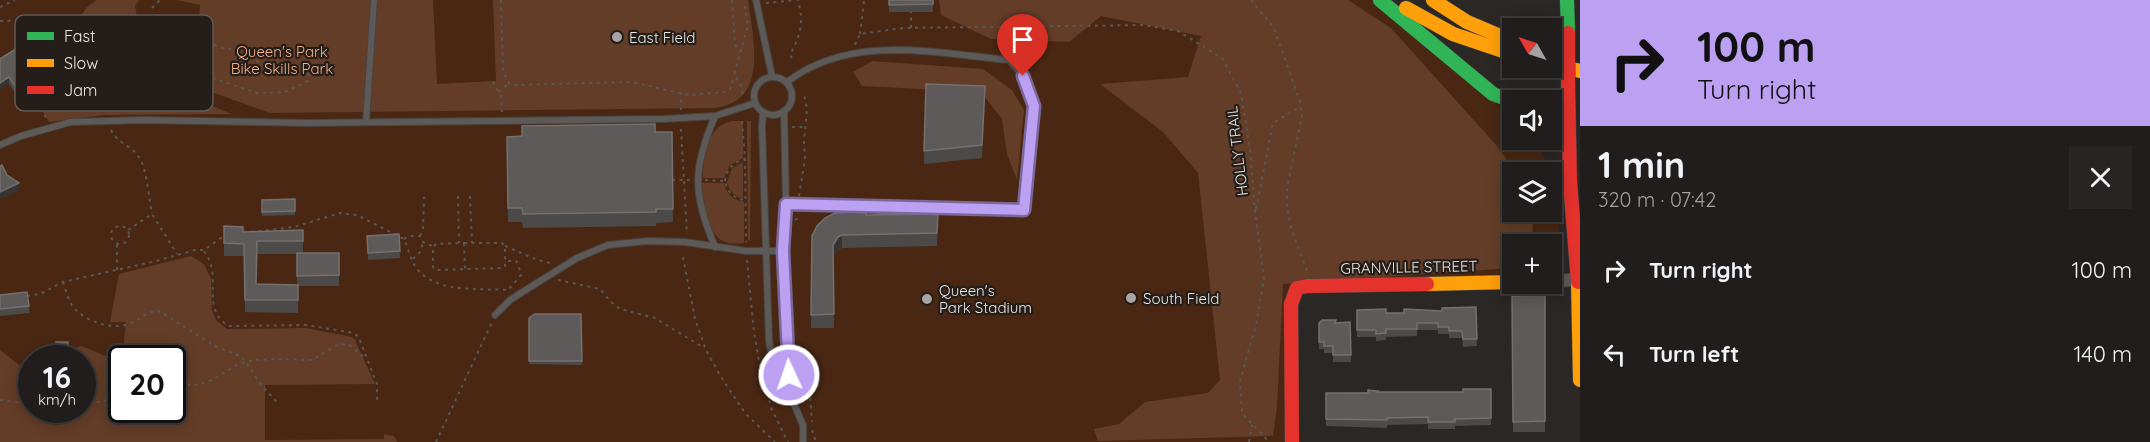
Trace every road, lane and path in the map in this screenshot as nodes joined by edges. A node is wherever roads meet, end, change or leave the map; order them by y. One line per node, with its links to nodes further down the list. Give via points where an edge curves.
1 (15, 0): 16 (path)
2 (160, 0): 18 (path)
3 (374, 0): 58 (lane)
4 (501, 0): 39 (path, via 503,71)
5 (732, 0): 26 (path, via 735,45)
6 (756, 0): 35 (lane)
7 (797, 0): 15 (path); 31 (path, via 803,19)
8 (864, 0): 22 (path)
9 (1251, 0): 46 (path, via 1274,28)
10 (1380, 0): 44 (main road, via 1493,94)
11 (1393, 0): 27 (main road, via 1453,34)
12 (1412, 0): 24 (main road, via 1462,27)
13 (1433, 0): 23 (main road, via 1467,22)
14 (1567, 0): 20 (main road)
15 (766, 3)
16 (0, 7)
17 (747, 7): 26 (path, via 748,25)
18 (152, 8)
19 (912, 12): 21 (path)
20 (1572, 27): 48 (main road, bridge)
21 (911, 28): 22 (path, HOLLY TRAIL); 78 (path, HOLLY TRAIL, via 1143,25 1178,31 1222,58 1240,93)
22 (860, 34): 28 (path)
23 (1502, 37)
24 (1502, 38)
25 (213, 44): 36 (path, via 270,67 288,64 309,68 308,81 285,92 257,93)
26 (741, 51): 34 (path)
27 (1502, 51)
28 (854, 52): 38 (lane, via 803,71); 77 (lane, via 885,49 1009,60 1023,76 1034,106 1024,210)
29 (1562, 53): 30 (main road)
30 (1580, 57)
31 (792, 58)
32 (1562, 67): 33 (main road)
33 (1580, 71)
34 (734, 75): 41 (path, via 726,92); 42 (path)
35 (772, 76): 38 (lane); 45 (lane, via 758,83)
36 (213, 78)
37 (493, 81): 40 (path)
38 (787, 82): 52 (lane, via 792,94)
39 (509, 83): 40 (path); 41 (path, via 515,86 632,82)
40 (499, 92): 53 (path)
41 (681, 93): 49 (path)
42 (743, 94)
43 (804, 94): 64 (path)
44 (1502, 97)
45 (755, 103): 54 (lane); 56 (lane)
46 (1301, 106): 78 (path, via 1274,123); 110 (path, via 1287,208 1307,267)
47 (1562, 108): 48 (main road)
48 (1569, 108): 105 (main road, via 1570,203)
49 (681, 110)
50 (42, 111): 59 (path)
51 (107, 111): 55 (path)
52 (784, 111): 54 (lane, via 774,115); 77 (lane)
53 (502, 112)
54 (763, 112): 96 (lane)
55 (108, 116)
56 (715, 116): 58 (lane); 70 (lane, via 701,155)
57 (742, 121): 61 (path)
58 (366, 122): 59 (lane, via 143,120 71,122)
59 (51, 127): 66 (lane)
60 (110, 127): 79 (path, via 114,137 139,156)
61 (743, 127): 62 (path); 67 (path)
62 (749, 127)
63 (791, 127): 64 (path)
64 (804, 127): 75 (path, via 805,170)
65 (681, 129): 69 (path)
66 (0, 145)
67 (745, 159): 71 (path, via 729,168); 76 (path)
68 (672, 180): 69 (path)
69 (682, 180): 70 (path); 83 (path)
70 (699, 180): 71 (path); 94 (lane, via 702,213)
71 (724, 181): 76 (path, via 732,195)
72 (458, 196): 88 (path)
73 (470, 196): 90 (path)
74 (424, 197): 84 (path)
75 (798, 198)
76 (746, 200): 86 (path, via 746,244)
77 (786, 204): 97 (lane)
78 (1255, 211): 125 (path, HOLLY TRAIL, via 1264,279 1240,381 1242,413)
79 (152, 214): 80 (path); 98 (path)
80 (128, 230): 91 (path, via 128,240); 91 (path, via 121,226 112,229 110,237)
81 (244, 232): 85 (path, via 294,226 340,213 357,215)
82 (228, 233): 95 (path)
83 (687, 234)
84 (420, 236): 85 (path); 87 (path)
85 (404, 239): 100 (path)
86 (756, 239)
87 (423, 242): 92 (path); 100 (path)
88 (459, 243): 89 (path); 92 (path)
89 (464, 243): 90 (path); 102 (path)
90 (472, 243): 93 (path)
91 (117, 244): 103 (path)
92 (434, 246): 102 (path, via 436,270)
93 (505, 246): 101 (path); 104 (path, via 553,264)
94 (715, 247): 96 (lane); 104 (lane, via 648,241 608,245)
95 (204, 250): 98 (path); 116 (path, via 213,266 212,299 219,320 229,326 306,325 354,333)
96 (765, 251): 97 (lane); 120 (lane, via 769,341 775,375)
97 (783, 251): 120 (lane)
98 (177, 254): 103 (path)
99 (684, 257): 114 (path, via 695,319)
100 (412, 260): 101 (path, via 419,271 447,286 508,290 521,275 516,261)
101 (506, 261): 102 (path, via 503,268)
102 (465, 269)
103 (117, 270): 108 (path)
104 (557, 271): 106 (lane)
105 (1579, 275): 107 (street); 113 (main road)
106 (546, 278): 112 (lane, via 510,300); 114 (path, via 600,289 620,309 656,318)
107 (1562, 279)
108 (63, 282): 111 (path, via 40,294); 115 (path, via 73,307 100,325 126,325 144,314 159,311)
109 (1502, 282): 110 (main road, GRANVILLE STREET)
110 (1306, 286): 132 (main road, via 1297,288 1292,298)
111 (22, 297)
112 (495, 315): 126 (path)
113 (1580, 338): 117 (main road)
114 (706, 350): 127 (path, via 745,413)
115 (245, 362): 116 (path, via 278,358 312,360 344,343); 119 (path, via 212,380); 123 (path)
116 (368, 362): 124 (path, via 377,384)
117 (1580, 380)
118 (809, 383): 129 (path)
119 (186, 384)
120 (790, 395): 128 (lane, via 803,425)
121 (0, 400): 122 (path)
122 (18, 402)
123 (277, 402)
124 (377, 402)
125 (1252, 425): 130 (path); 131 (path, HOLLY TRAIL)
126 (436, 442)
127 (775, 442)
128 (803, 442)
129 (816, 442)
130 (1249, 442)
131 (1269, 442)
132 (1292, 442)

